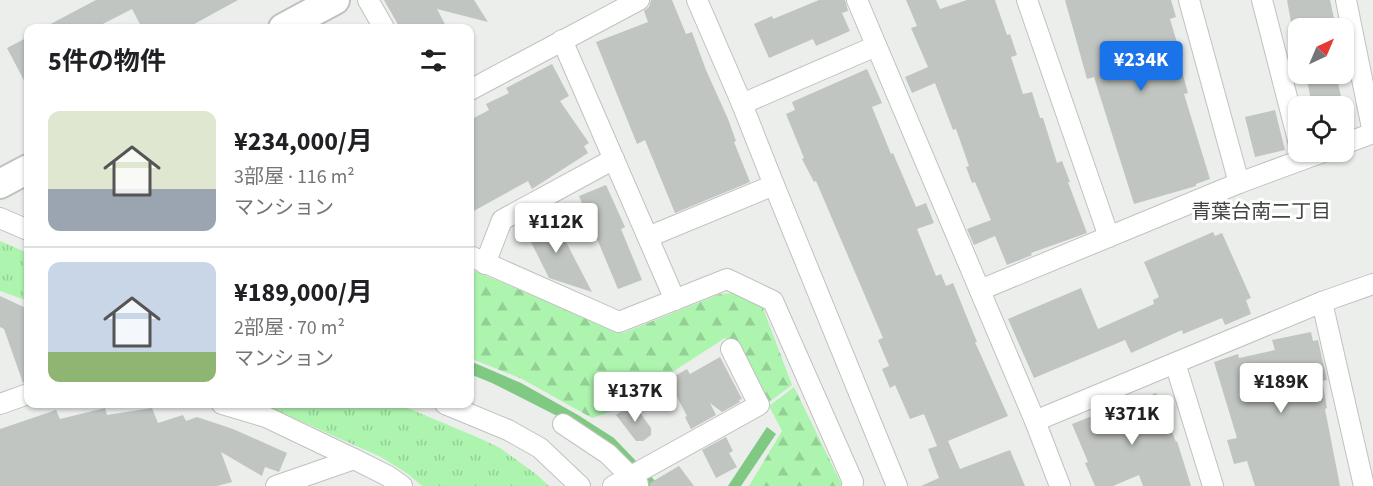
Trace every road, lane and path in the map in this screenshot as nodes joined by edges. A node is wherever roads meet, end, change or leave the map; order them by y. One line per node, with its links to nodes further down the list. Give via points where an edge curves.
1 (335, 0): 10 (street)
2 (368, 0): 11 (street)
3 (639, 0): 12 (street)
4 (697, 0): 16 (street)
5 (857, 0): 13 (street)
6 (1027, 0): 27 (street)
7 (1189, 0): 21 (street)
8 (1263, 0): 15 (street)
9 (1346, 0): 17 (street, via 1373,133)
10 (290, 24)
11 (382, 24)
12 (562, 40): 14 (street); 19 (street)
13 (876, 46): 16 (street); 30 (street)
14 (474, 88)
15 (1288, 99)
16 (742, 104): 23 (street)
17 (1354, 140)
18 (1288, 158): 21 (street)
19 (614, 159): 26 (street); 28 (street, via 502,220)
20 (24, 171): 22 (street)
21 (1239, 183): 27 (street)
22 (0, 184)
23 (774, 185): 26 (street); 49 (street)
24 (0, 218): 25 (street)
25 (24, 228)
26 (648, 237): 31 (street)
27 (1108, 237): 30 (street)
28 (477, 260): 31 (street, via 619,322)
29 (1373, 284): 32 (street)
30 (980, 290): 39 (street)
31 (675, 300): 48 (street, via 728,279 773,301)
32 (1322, 302): 34 (street); 52 (street)
33 (731, 349): 43 (street, via 759,405)
34 (1176, 363): 39 (street); 51 (street)
35 (24, 395): 36 (street)
36 (0, 404)
37 (236, 408): 41 (street, via 266,417)
38 (455, 408): 46 (street, via 540,448)
39 (1035, 421): 50 (street)
40 (563, 424): 43 (street, via 608,454)
41 (354, 459): 42 (street); 45 (street)
42 (319, 479): 44 (street)
43 (635, 481): 47 (street)
44 (276, 486)
45 (402, 486)
46 (580, 486)
47 (613, 486)
48 (852, 486)
49 (897, 486)
50 (1060, 486)
51 (1213, 486)
52 (1364, 486)

